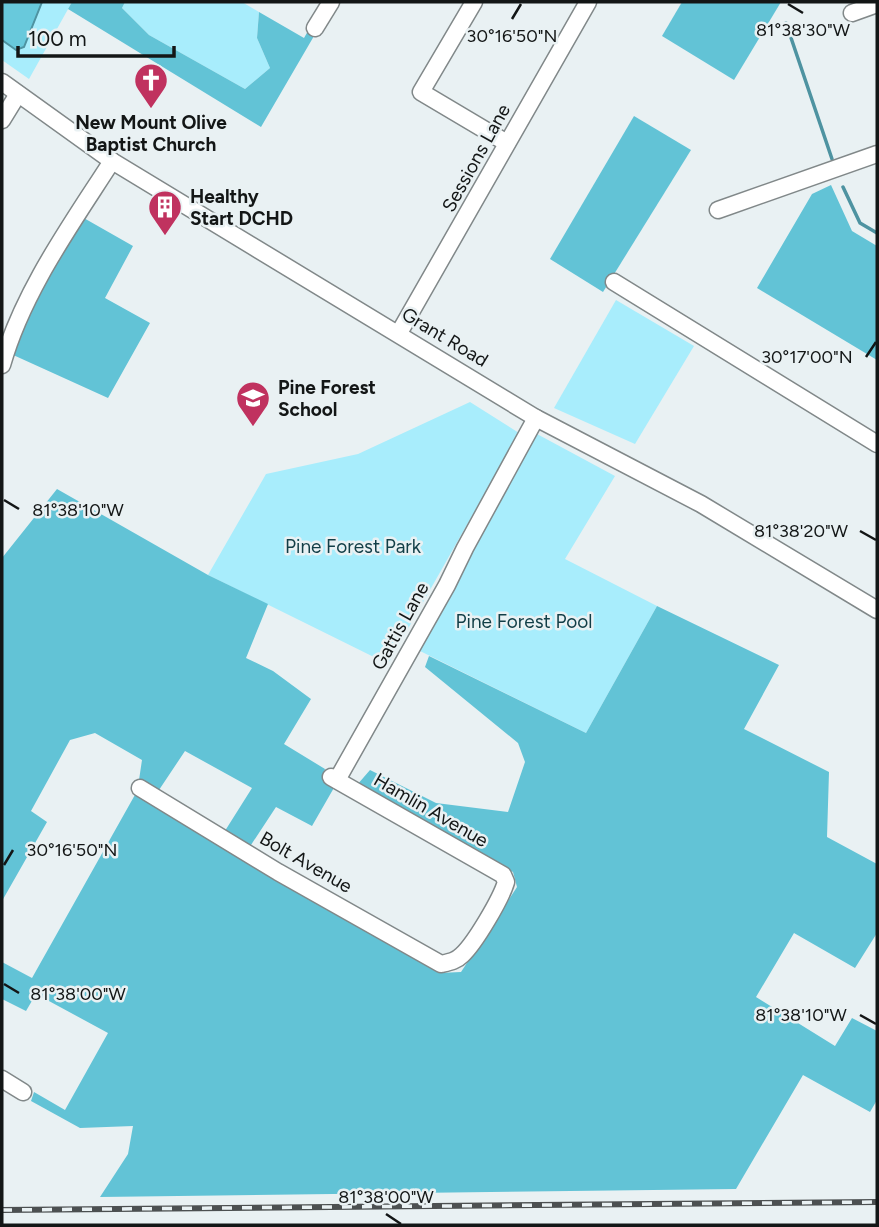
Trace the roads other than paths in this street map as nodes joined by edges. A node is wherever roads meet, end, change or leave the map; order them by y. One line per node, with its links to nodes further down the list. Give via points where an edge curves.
1 (331, 2): 6 (street)
2 (474, 2): 10 (street, via 421,92)
3 (588, 2): 10 (street, Sessions Lane)
4 (877, 4): 5 (street)
5 (852, 13)
6 (316, 28)
7 (2, 82): 8 (street, Grant Road)
8 (18, 94): 9 (street); 12 (street, Grant Road)
9 (2, 120)
10 (507, 143): 15 (street, Sessions Lane)
11 (877, 154): 13 (street)
12 (112, 161): 15 (street, Grant Road); 16 (street, via 22,310)
13 (718, 210)
14 (614, 282): 18 (street)
15 (399, 333): 17 (street, Grant Road)
16 (2, 365)
17 (536, 418): 19 (street, Grant Road, via 701,504); 20 (street, Gattis Lane, via 447,586)
18 (877, 444)
19 (877, 610)
20 (334, 778): 22 (street, Hamlin Avenue, via 503,875 503,894 464,954)
21 (140, 788): 22 (street, Bolt Avenue, via 441,964)
22 (454, 961)
23 (2, 1079): 24 (street)
24 (23, 1092)

